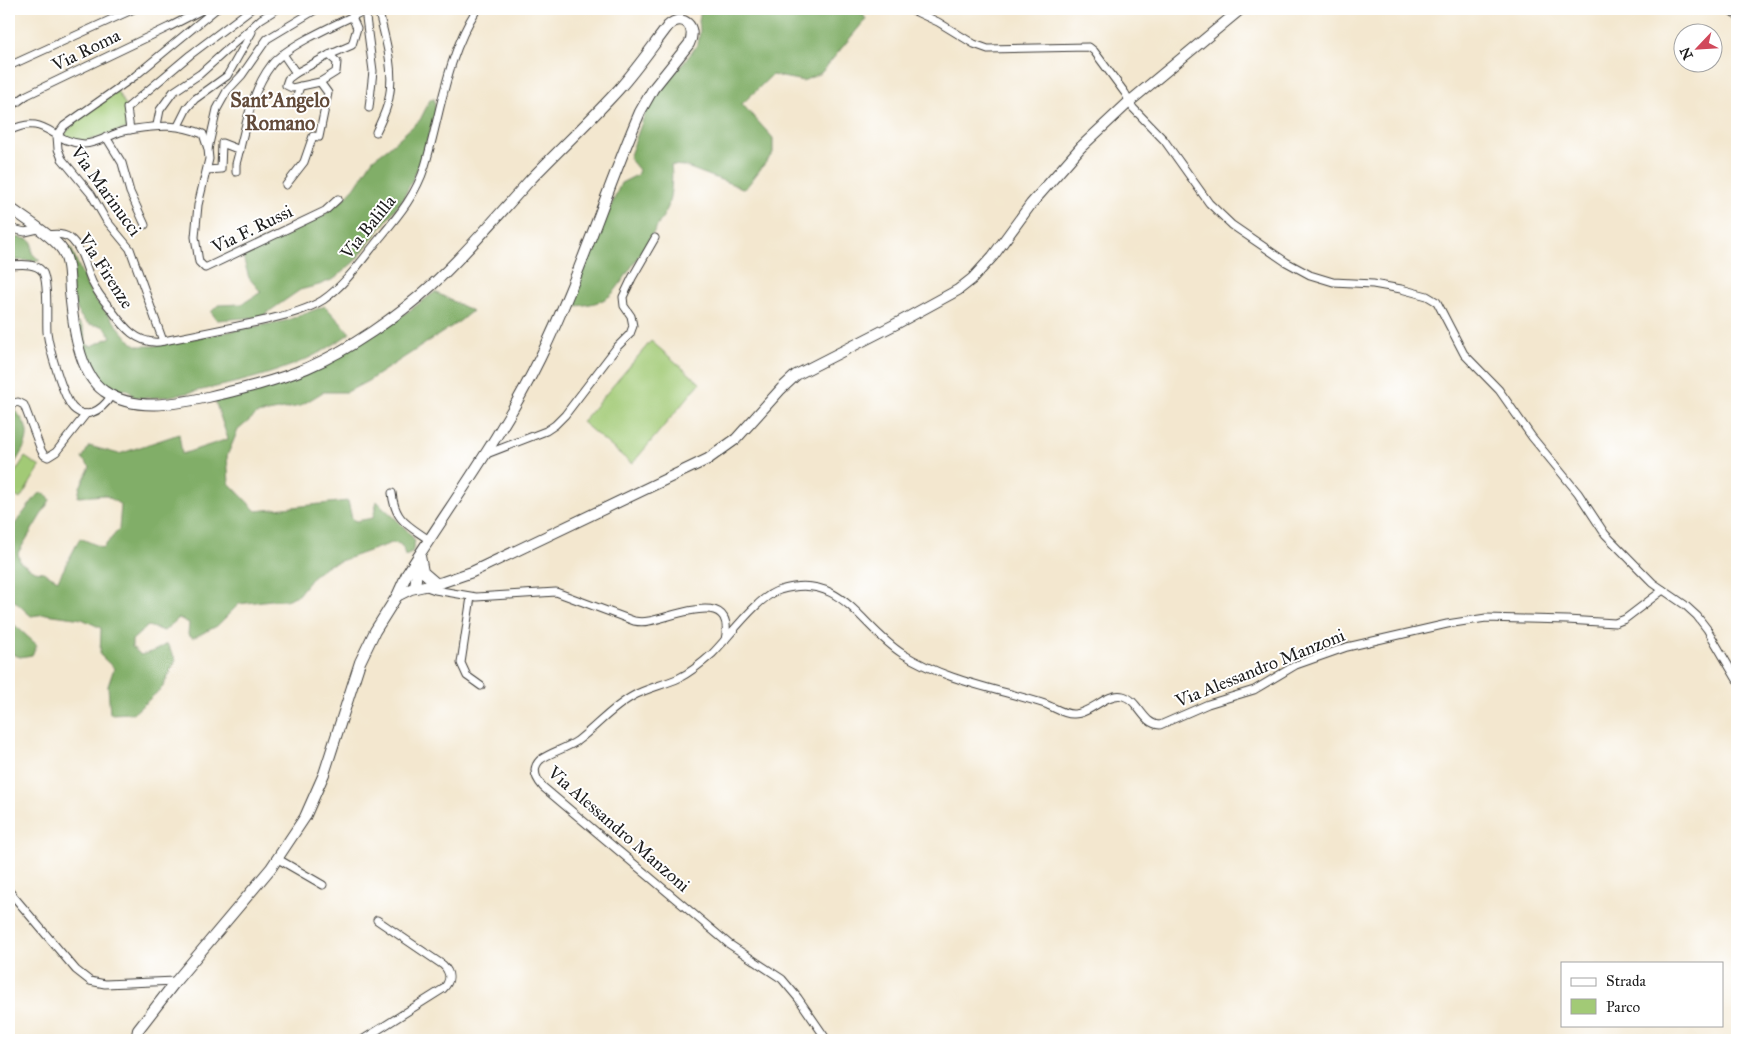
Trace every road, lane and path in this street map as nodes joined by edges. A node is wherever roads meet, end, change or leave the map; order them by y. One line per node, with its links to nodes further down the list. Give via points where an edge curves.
1 (134, 9): 18 (street)
2 (203, 9): 24 (street, Via Roma, via 36,91)
3 (216, 9): 31 (street, via 135,76 64,126)
4 (251, 9): 28 (street, via 127,108)
5 (277, 9): 15 (street)
6 (317, 9): 33 (street, Via F. Russi, via 267,39 217,110)
7 (378, 9): 30 (street, via 388,52 391,86 387,108)
8 (476, 9): 45 (street, Via Balilla, via 452,59 425,165 415,190 397,218 336,288 317,303 292,313)
9 (910, 9): 23 (street, via 984,48 1089,47)
10 (1241, 9): 23 (street)
11 (1728, 9): 13 (street)
12 (366, 10): 14 (street); 25 (street, via 373,71)
13 (1737, 15)
14 (352, 17): 16 (street); 17 (street, via 357,28 352,45)
15 (261, 19): 26 (street, via 200,74 173,92 160,110); 27 (street, via 227,76 195,99)
16 (283, 54): 19 (street); 34 (street, via 272,64 258,90)
17 (329, 55): 19 (street); 20 (street, via 337,62 336,72)
18 (9, 66)
19 (296, 73): 21 (street, via 286,85 292,88)
20 (320, 82): 21 (street); 37 (street, via 328,93 319,137 313,136 304,162)
21 (300, 86): 22 (street)
22 (296, 100)
23 (1129, 102): 54 (street, via 1077,152 1031,204 989,261 963,287 796,375 736,439 708,459 472,572); 56 (street, via 1158,132 1220,215 1286,262 1325,280 1401,288 1437,302 1464,354 1499,390 1603,531)
24 (9, 108)
25 (369, 108)
26 (157, 125): 27 (street); 28 (street)
27 (178, 126): 33 (street, via 203,134)
28 (130, 130): 32 (street)
29 (9, 131): 31 (street, Via Marinucci, via 33,124)
30 (376, 132)
31 (57, 136): 32 (street, via 84,144); 45 (street, Via Marinucci, via 62,159 92,194 106,220 130,249)
32 (106, 137): 40 (street, via 122,163)
33 (208, 149): 35 (street, Via F. Russi)
34 (240, 150): 35 (street, via 222,143 221,169); 36 (street)
35 (207, 170): 38 (street, Via F. Russi, via 198,205 195,237 199,262 206,268 325,211)
36 (236, 172)
37 (286, 185)
38 (338, 198)
39 (9, 207): 42 (street)
40 (145, 225)
41 (9, 228): 42 (street, Via Firenze)
42 (42, 232): 45 (street, Via Firenze, via 59,234 73,241 95,288 127,330 143,340); 46 (street, via 59,246 66,257 73,318 86,369 96,385)
43 (655, 238): 49 (street, via 623,297 633,326 630,334 555,425)
44 (9, 265): 48 (street, via 31,266 43,273 49,346 68,400 77,411)
45 (163, 341)
46 (111, 396): 48 (street, via 102,407); 49 (street, via 149,404 206,397 294,373 348,346 431,285 618,90 668,26 676,20 684,21 691,28 691,39 653,89 640,112 546,346)
47 (9, 408): 48 (street, via 18,402 24,405 41,450 48,457 56,452)
48 (86, 414)
49 (484, 455): 51 (street)
50 (392, 493): 51 (street, via 399,516)
51 (429, 540): 52 (street)
52 (420, 556): 53 (street); 54 (street, via 424,572); 55 (street, via 416,572)
53 (411, 568): 55 (street, via 409,580); 57 (street)
54 (437, 584): 55 (street)
55 (419, 587): 57 (street); 58 (street)
56 (1663, 590): 59 (street, Via Alessandro Manzoni, via 1617,622 1486,618 1347,646 1296,665 1254,690 1208,704 1160,725 1149,721 1121,696 1070,714 950,677 900,652 838,596 821,588 802,586 769,595); 60 (street, via 1700,620)
57 (397, 596): 62 (street, via 362,657 317,793)
58 (471, 597): 59 (street, via 553,591 642,622 711,609 725,620); 61 (street, via 461,663 467,676)
59 (725, 640): 69 (street, Via Alessandro Manzoni, via 694,670 632,696 574,742 540,760 535,774 543,787 730,944 782,979)
60 (1737, 680)
61 (482, 686)
62 (278, 859): 63 (street); 66 (street)
63 (323, 885)
64 (9, 891): 66 (street, via 70,965 87,979 105,984)
65 (377, 920): 68 (street, via 443,965 450,977 443,989)
66 (176, 981): 67 (street, via 138,1030)
67 (136, 1040)
68 (362, 1040)
69 (827, 1040)

